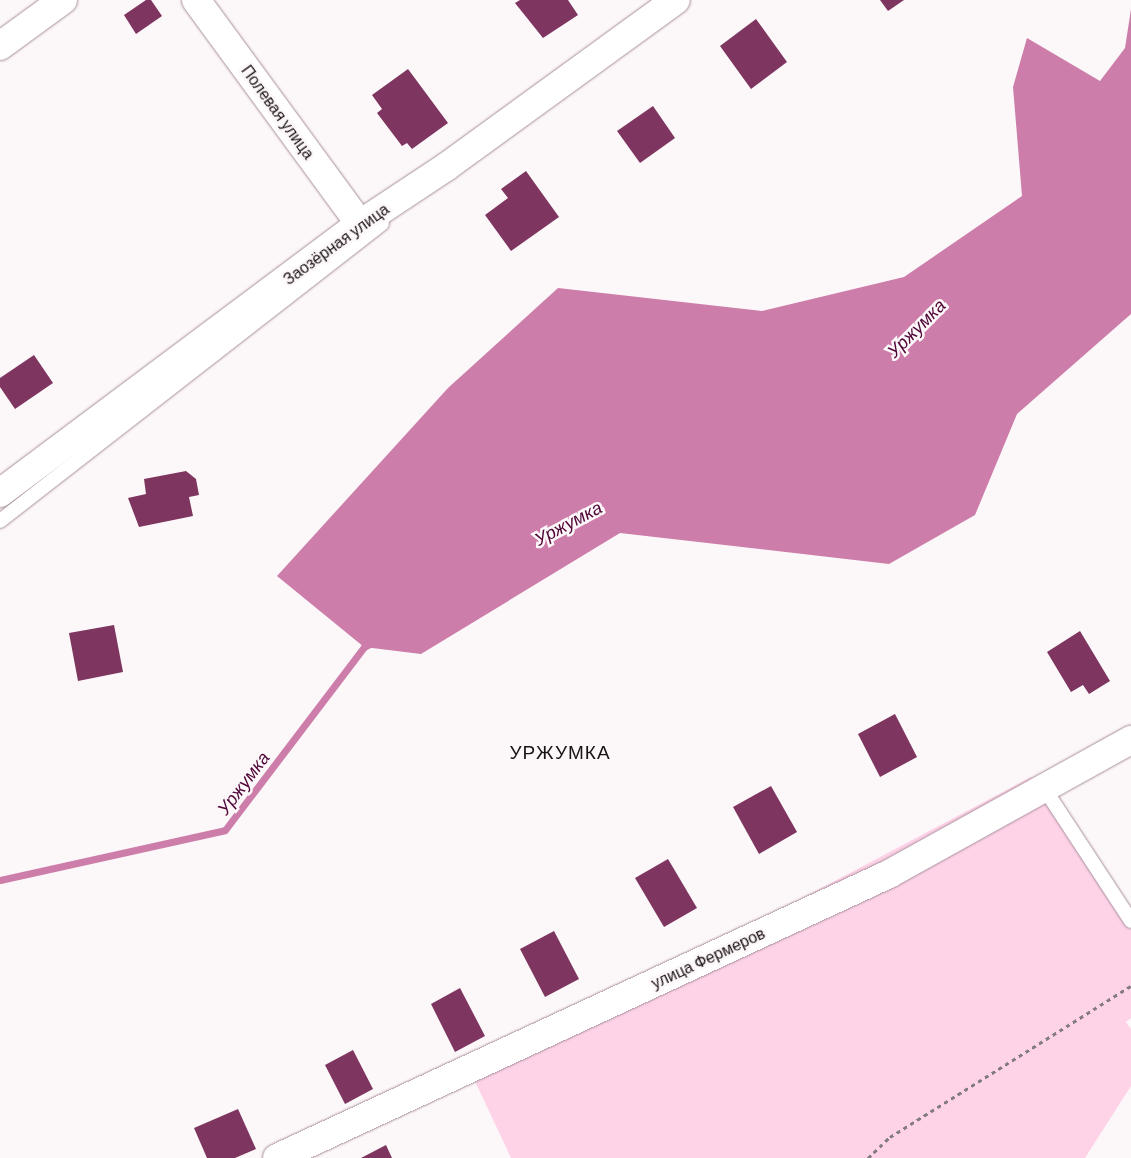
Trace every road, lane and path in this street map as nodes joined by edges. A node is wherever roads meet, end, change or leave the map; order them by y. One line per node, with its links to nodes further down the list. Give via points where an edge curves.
1 (64, 0): 4 (street)
2 (196, 0): 6 (street, Полевая улица)
3 (676, 0): 5 (street, Заозёрная улица)
4 (0, 46)
5 (446, 167): 6 (street, Заозёрная улица); 8 (lane, via 394,215)
6 (360, 224): 7 (street, Заозёрная улица)
7 (0, 493)
8 (0, 521)
9 (1131, 740): 10 (street, улица Фермеров)
10 (1044, 788): 11 (lane); 13 (street, улица Фермеров, via 889,874)
11 (1131, 921)
12 (1131, 986): 14 (path, via 890,1137)
13 (277, 1158)
14 (868, 1158)

